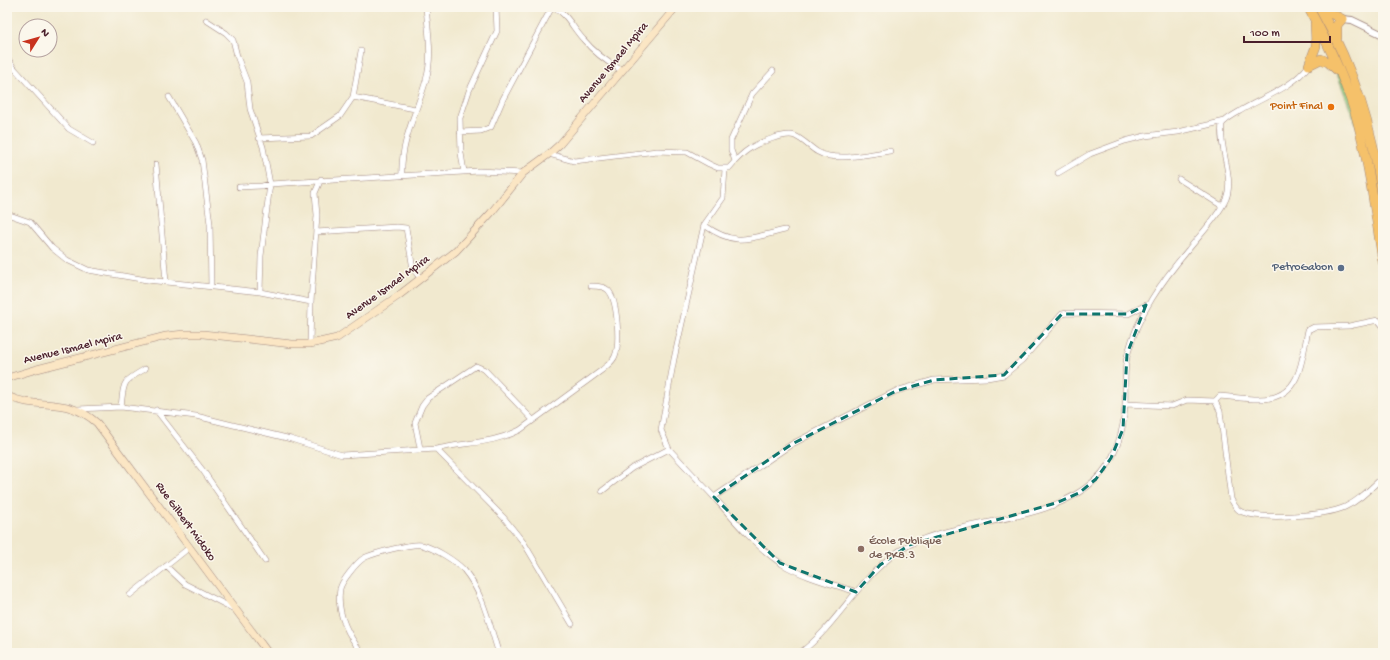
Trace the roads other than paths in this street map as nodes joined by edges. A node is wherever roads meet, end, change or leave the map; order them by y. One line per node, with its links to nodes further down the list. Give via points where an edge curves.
1 (426, 7): 20 (street, via 430,58 426,80)
2 (496, 7): 22 (street, via 498,31 469,91 460,118)
3 (553, 7): 15 (street, via 571,21 591,48); 22 (street, via 503,99 491,127 481,131)
4 (676, 7): 15 (main road, Avenue Ismael Mpira)
5 (1308, 7): 9 (highway)
6 (1319, 7): 7 (highway); 11 (highway)
7 (1342, 19): 10 (street, via 1352,20); 11 (highway, via 1337,26)
8 (206, 20): 23 (street, via 233,40 247,82 250,109)
9 (1315, 20): 14 (highway, via 1316,46); 17 (highway)
10 (1383, 36)
11 (1337, 39): 38 (highway, via 1368,120)
12 (361, 51): 19 (street)
13 (7, 57): 24 (street, via 68,129)
14 (1309, 65): 17 (highway, via 1318,59 1325,60); 21 (street, via 1295,80)
15 (621, 70): 26 (main road, Avenue Ismael Mpira)
16 (773, 71): 27 (street, via 752,94 732,140 731,150)
17 (1341, 75): 44 (highway, via 1361,136)
18 (169, 97): 48 (street, via 196,143 202,160 210,224)
19 (353, 97): 20 (street); 23 (street, via 340,116 311,136)
20 (415, 108): 33 (street, via 402,159)
21 (1225, 121): 32 (street, via 1125,141 1090,154); 39 (street, via 1222,143 1228,188)
22 (460, 132): 30 (street)
23 (259, 138): 36 (street)
24 (92, 143)
25 (890, 151): 27 (street, via 827,156 810,148 798,137 786,135 750,148)
26 (550, 154): 29 (street, via 574,161 657,151 687,152); 31 (main road, Avenue Ismael Mpira)
27 (735, 161): 29 (street)
28 (156, 164): 46 (street)
29 (725, 169): 41 (street, via 723,198)
30 (464, 172): 31 (street); 33 (street)
31 (523, 173): 45 (main road, Avenue Ismael Mpira, via 469,238)
32 (1058, 173)
33 (402, 176): 34 (street)
34 (321, 179): 36 (street); 43 (street, via 315,194)
35 (1179, 179): 39 (street)
36 (270, 184): 37 (street); 49 (street, via 261,256)
37 (239, 187)
38 (1383, 199)
39 (1222, 206): 51 (street)
40 (7, 214): 46 (street, via 30,222 52,248 67,260 88,270)
41 (704, 225): 42 (street, via 726,238 737,240); 65 (street, via 661,430)
42 (785, 230)
43 (316, 232): 45 (street, via 406,228 413,269); 50 (street)
44 (1383, 262)
45 (421, 279): 53 (main road, Avenue Ismael Mpira, via 337,338)
46 (166, 282): 48 (street)
47 (590, 286): 62 (street, via 600,286 608,290 614,299 617,342 614,358 602,370)
48 (211, 287): 49 (street)
49 (260, 292): 50 (street)
50 (311, 302): 53 (street)
51 (1146, 305): 58 (street, via 1128,354); 68 (street, via 1128,314 1062,314 1022,360 1004,376 934,380 896,391 792,444)
52 (1383, 326): 57 (street, via 1378,320 1308,330 1300,369 1293,386 1284,393 1269,399 1220,396)
53 (310, 344): 55 (main road, Avenue Ismael Mpira, via 184,334 166,336)
54 (145, 369): 59 (street, via 127,380)
55 (7, 378)
56 (7, 396): 60 (main road)
57 (1215, 401): 58 (street, via 1187,400 1172,406); 66 (street, via 1220,411 1231,498 1241,512 1291,517 1342,508 1354,502)
58 (1125, 404): 72 (street, via 1123,429 1110,458 1096,479 1079,493 1013,518 940,534 909,545 880,565)
59 (121, 407): 60 (street); 61 (street)
60 (78, 409): 69 (main road, Rue Gilbert Midoko, via 88,415 108,436)
61 (156, 410): 63 (street, via 217,419 342,455); 70 (street, via 204,472)
62 (533, 420): 63 (street, via 485,370 476,366 428,398 422,406 415,423); 64 (street, via 513,433 492,441)
63 (420, 448): 64 (street)
64 (436, 448): 75 (street, via 504,518 524,543)
65 (668, 449): 67 (street, via 632,468); 68 (street)
66 (1383, 477)
67 (602, 491)
68 (714, 497): 72 (street, via 738,524 780,563)
69 (190, 547): 71 (street); 74 (main road, Rue Gilbert Midoko)
70 (265, 560)
71 (166, 566): 73 (street); 74 (street, via 185,584)
72 (856, 592): 80 (street, via 827,628)
73 (130, 595)
74 (237, 610): 78 (main road, Rue Gilbert Midoko)
75 (572, 624)
76 (491, 645): 77 (street)
77 (499, 652): 79 (street, via 483,604 463,569 442,554 421,545 402,547 363,559 340,588 342,620)
78 (268, 653)
79 (362, 653)
80 (800, 653)

